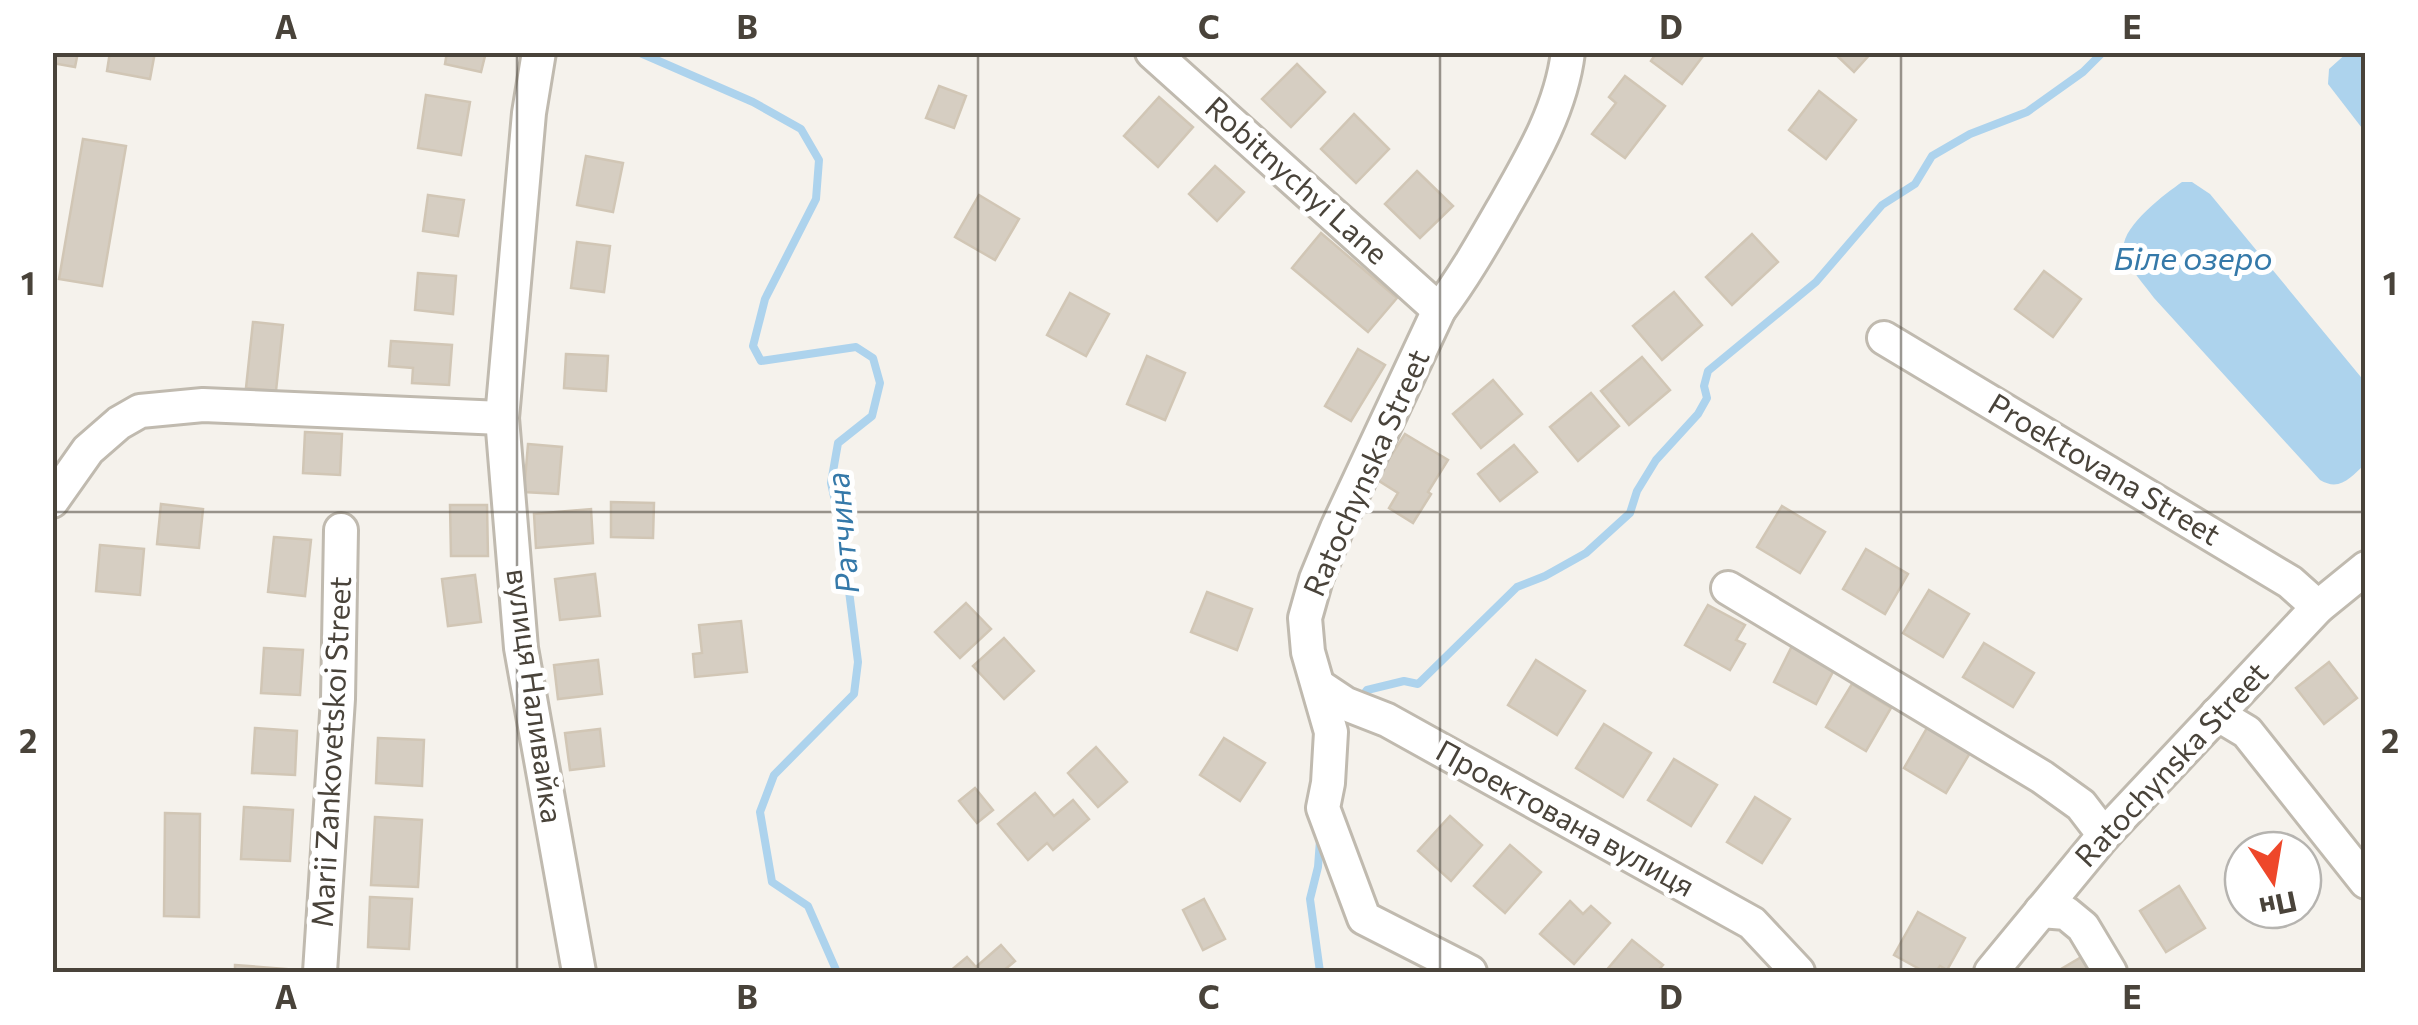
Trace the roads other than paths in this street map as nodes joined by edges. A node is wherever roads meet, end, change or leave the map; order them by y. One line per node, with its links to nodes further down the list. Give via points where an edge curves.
1 (539, 52): 6 (street, вулиця Наливайка)
2 (1152, 52): 4 (street, Robitnychyi Lane)
3 (1568, 52): 4 (street, Ratochynska Street, via 1542,140)
4 (1439, 310): 12 (street, Ratochynska Street, via 1337,528 1305,618 1308,652)
5 (1884, 338): 11 (street, Proektovana Street, via 2290,582)
6 (502, 418): 7 (street, via 203,405 140,411 88,450); 18 (street, вулиця Наливайка, via 521,648)
7 (52, 501)
8 (342, 530): 17 (street, Marii Zankovetskoi Street)
9 (2366, 568): 11 (street, Ratochynska Street)
10 (1728, 588): 14 (street, via 2042,777 2081,805)
11 (2318, 608): 13 (street, Ratochynska Street)
12 (1332, 695): 19 (street, Ratochynska Street, via 1323,808 1364,918); 20 (street, Проектована вулиця, via 1752,922)
13 (2217, 714): 14 (street, Ratochynska Street); 15 (street, via 2247,732)
14 (2104, 836): 16 (street, Ratochynska Street)
15 (2366, 882)
16 (2042, 911): 21 (street, Ratochynska Street); 22 (street, via 2066,913 2083,927)
17 (320, 972)
18 (579, 972)
19 (1470, 972)
20 (1798, 972)
21 (1990, 972)
22 (2110, 972)

